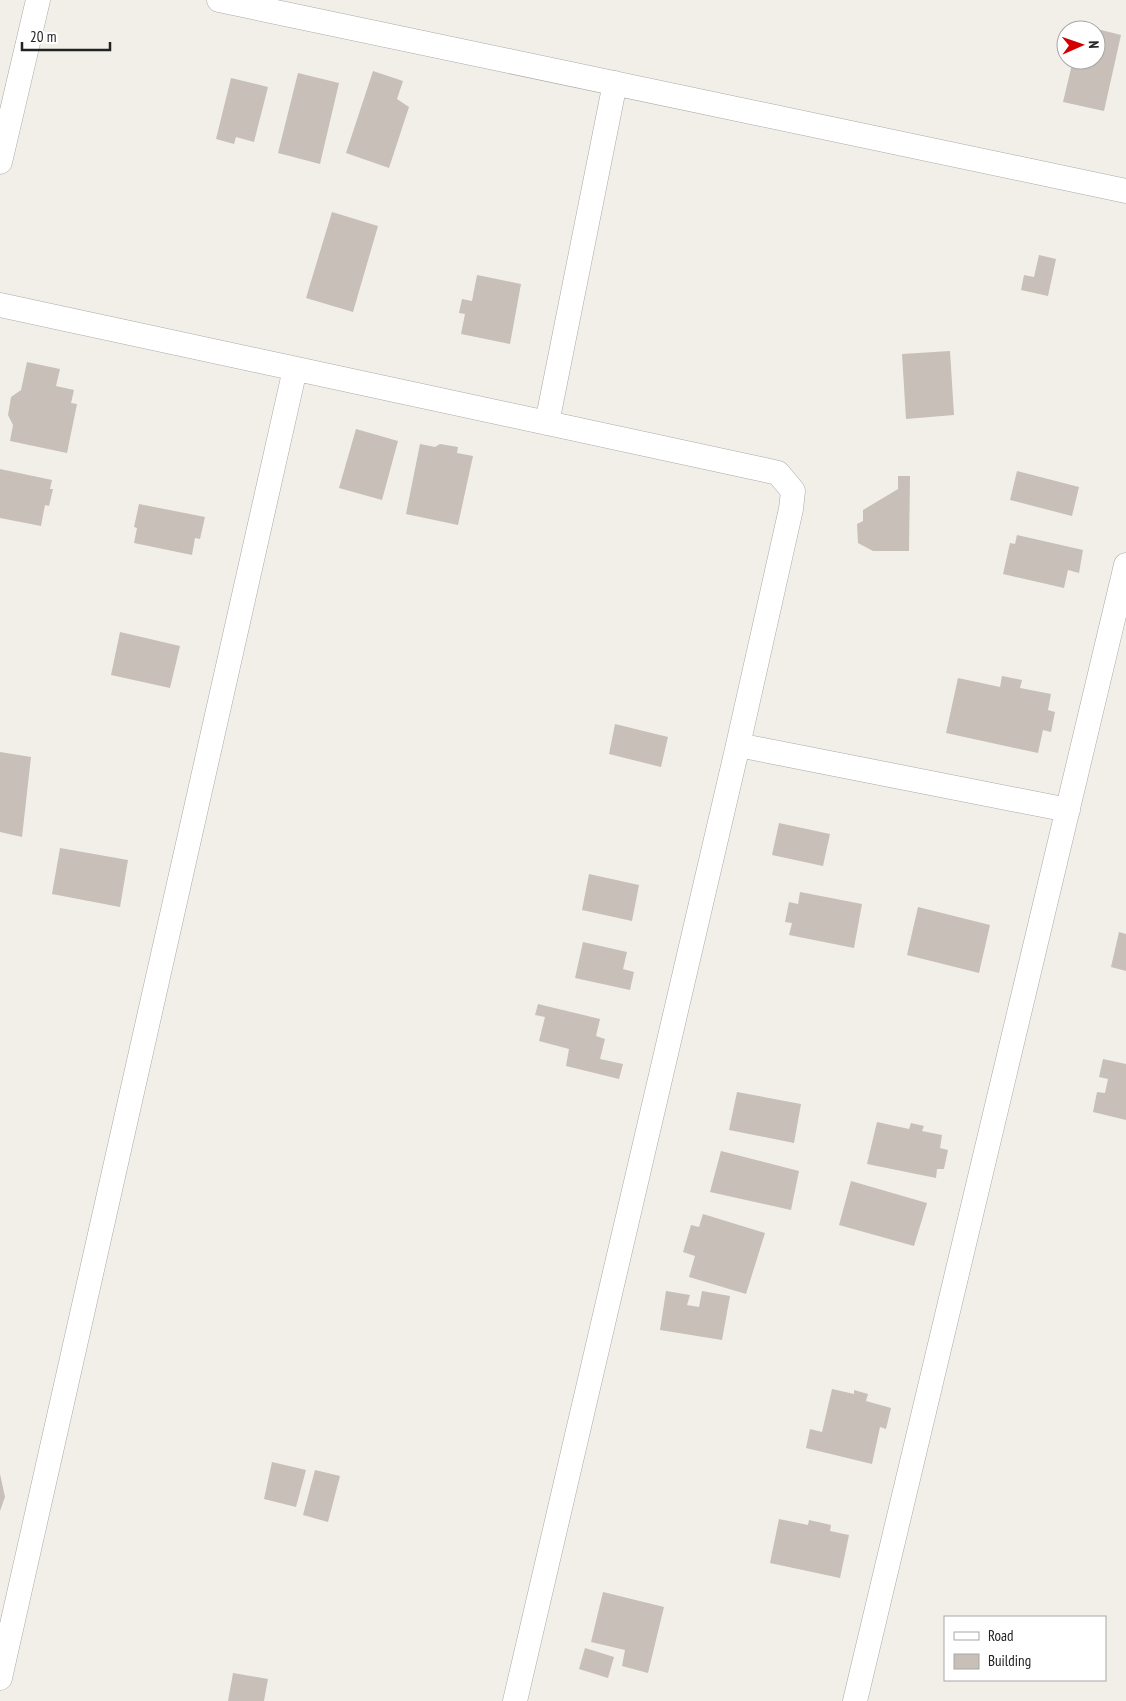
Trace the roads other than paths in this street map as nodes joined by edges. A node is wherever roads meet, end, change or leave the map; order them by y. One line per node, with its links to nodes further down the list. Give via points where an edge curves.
1 (38, 0): 4 (street)
2 (219, 0): 3 (street)
3 (615, 84): 5 (street); 8 (street)
4 (0, 162)
5 (1126, 191)
6 (0, 305): 7 (street)
7 (295, 369): 8 (street); 12 (street)
8 (546, 423): 10 (street, via 778,474 793,491)
9 (1126, 565): 11 (street)
10 (738, 745): 11 (street); 13 (street)
11 (1068, 810): 14 (street)
12 (0, 1678)
13 (515, 1701)
14 (856, 1701)

